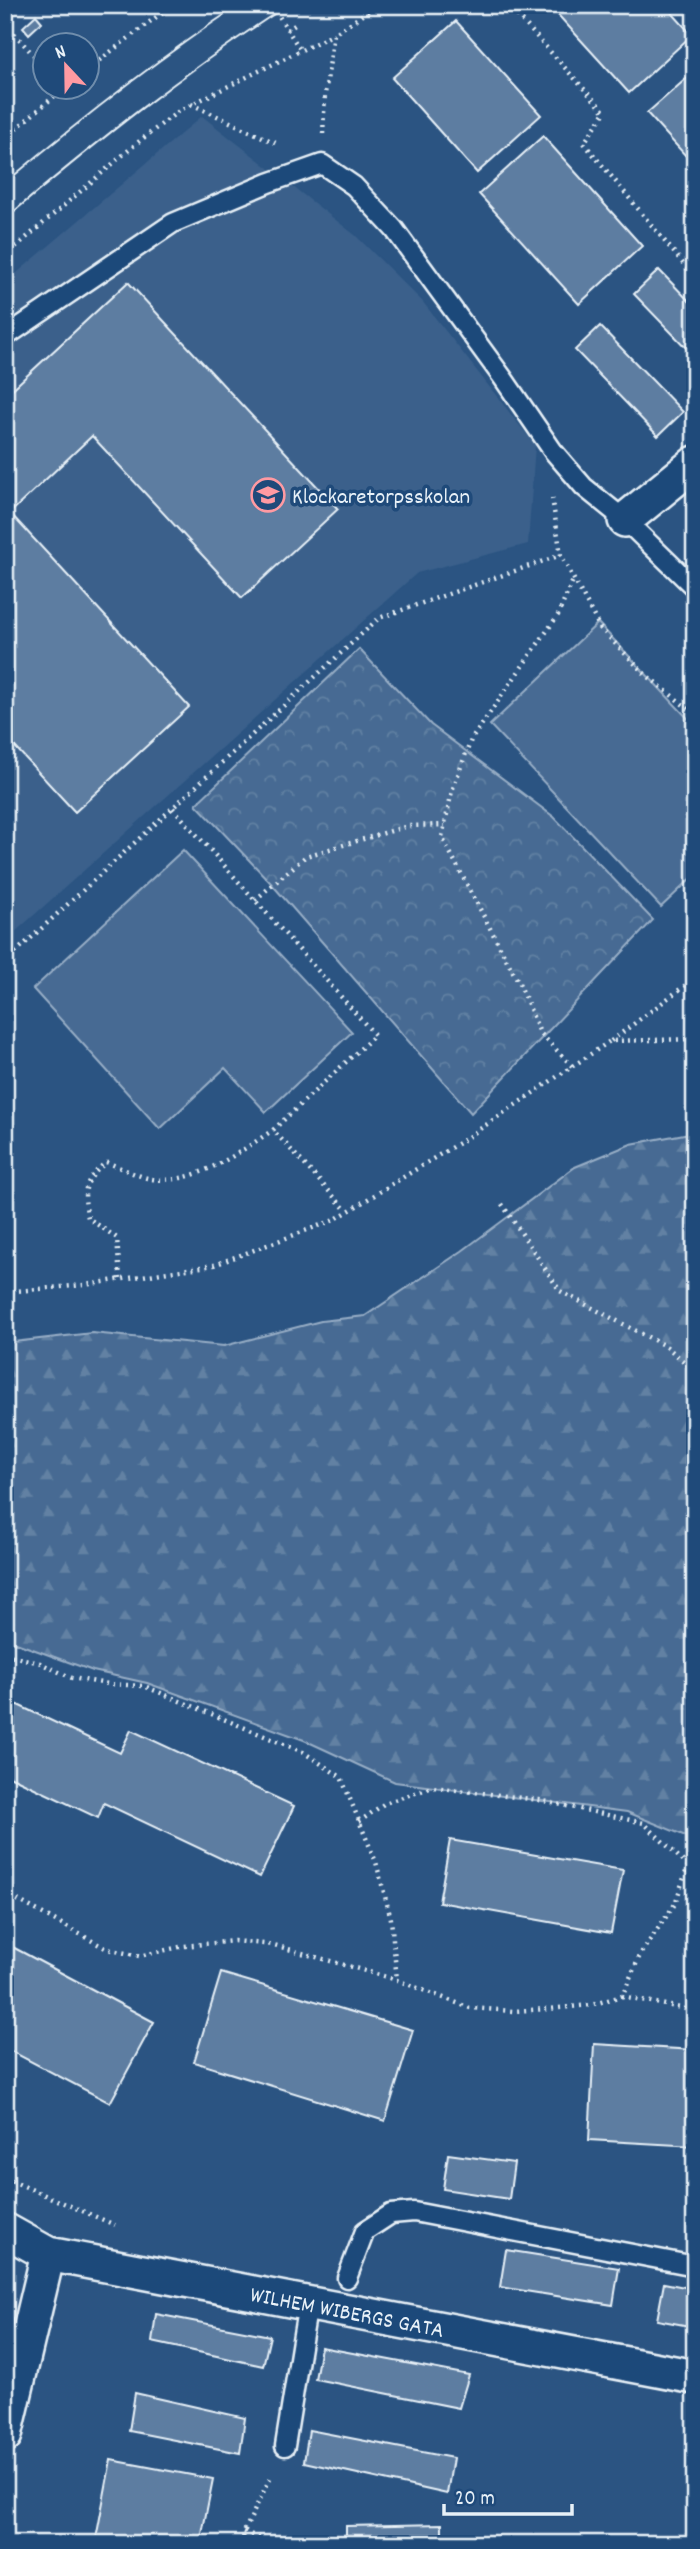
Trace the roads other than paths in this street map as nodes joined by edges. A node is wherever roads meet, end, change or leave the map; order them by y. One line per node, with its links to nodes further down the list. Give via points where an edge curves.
1 (5, 337): 3 (lane, via 173,223 322,164 354,186 394,229 552,451 584,487)
2 (695, 463): 3 (street)
3 (625, 520): 4 (lane)
4 (695, 588)
5 (5, 2230): 6 (street, WILHEM WIBERGS GATA)
6 (48, 2254): 9 (street, WILHEM WIBERGS GATA); 11 (street)
7 (695, 2266): 8 (lane, via 414,2211 391,2214 365,2231)
8 (347, 2278)
9 (309, 2303): 10 (street, WILHEM WIBERGS GATA); 12 (lane)
10 (695, 2376)
11 (5, 2435)
12 (285, 2446)

